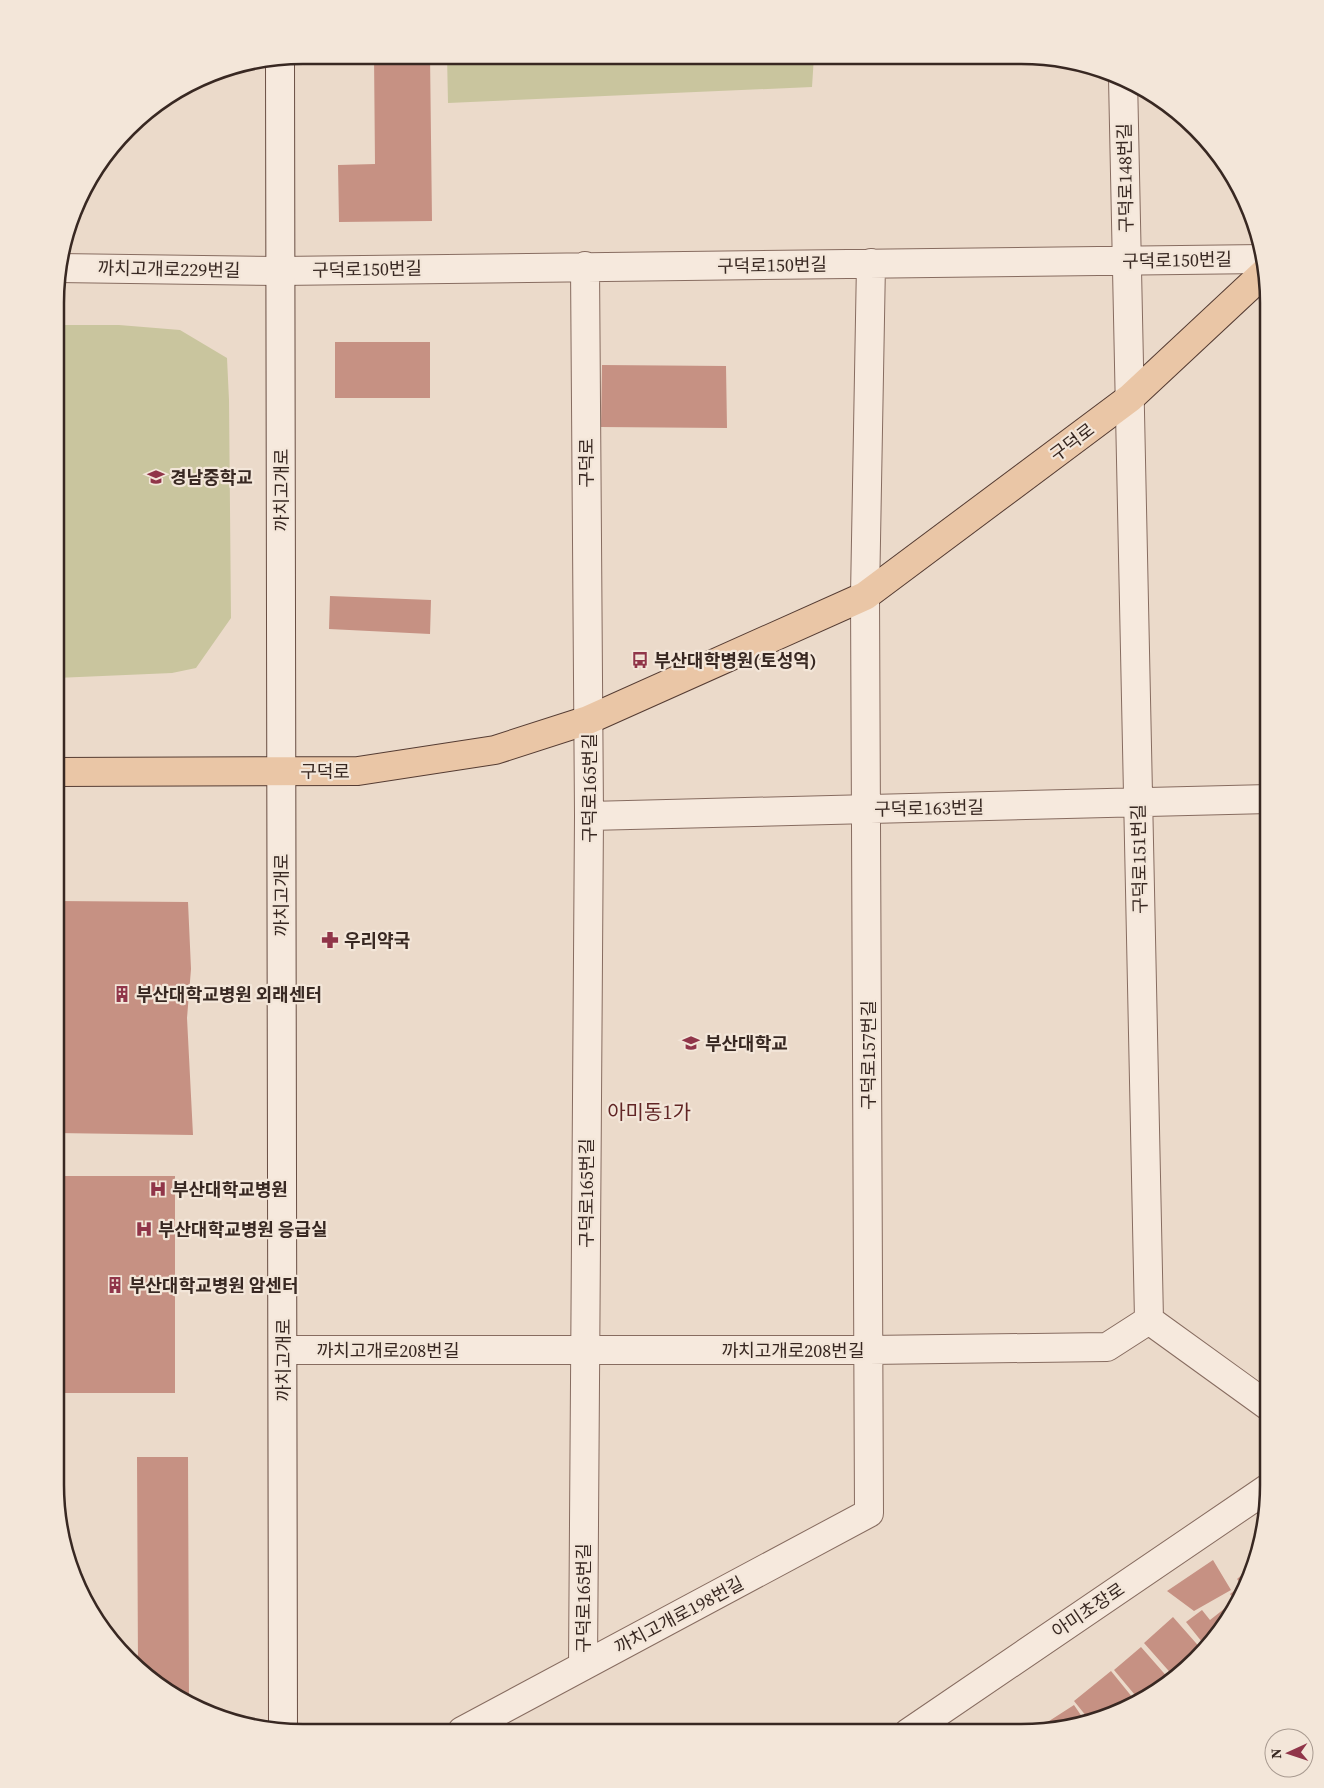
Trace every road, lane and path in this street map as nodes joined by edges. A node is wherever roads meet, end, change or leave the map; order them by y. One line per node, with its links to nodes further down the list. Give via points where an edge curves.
1 (280, 65): 8 (street, 까치고개로)
2 (1124, 87): 4 (street, 구덕로148번길)
3 (1256, 259): 4 (street, 구덕로150번길)
4 (1127, 261): 5 (street, 구덕로150번길); 10 (street, 구덕로148번길)
5 (871, 264): 6 (street, 구덕로150번길); 11 (street)
6 (585, 266): 8 (street, 구덕로150번길); 12 (street, 구덕로)
7 (66, 268): 8 (street, 까치고개로229번길)
8 (280, 270): 13 (street, 까치고개로)
9 (1259, 278): 10 (main road, 구덕로)
10 (1130, 398): 11 (main road, 구덕로); 16 (street, 구덕로151번길)
11 (865, 596): 12 (main road, 구덕로); 17 (street, 구덕로157번길)
12 (588, 720): 13 (main road, 구덕로, via 495,750 358,770); 18 (street, 구덕로165번길)
13 (281, 771): 14 (main road, 구덕로); 20 (street, 까치고개로)
14 (64, 772)
15 (1260, 799): 16 (street, 구덕로163번길)
16 (1138, 803): 17 (street, 구덕로163번길); 19 (street, 구덕로151번길)
17 (867, 810): 18 (street, 구덕로163번길); 22 (street, 구덕로157번길)
18 (589, 816): 21 (street, 구덕로165번길)
19 (1149, 1320): 22 (street, 까치고개로208번길, via 1108,1346); 23 (street)
20 (282, 1350): 21 (street, 까치고개로208번길); 27 (street, 까치고개로)
21 (585, 1350): 22 (street, 까치고개로208번길); 26 (street, 구덕로165번길)
22 (869, 1350): 25 (street, 구덕로157번길)
23 (1260, 1400)
24 (1260, 1493): 29 (street, 아미초장로)
25 (869, 1513): 26 (street, 까치고개로198번길)
26 (583, 1666): 28 (street, 까치고개로198번길)
27 (283, 1723)
28 (477, 1724)
29 (921, 1724)

